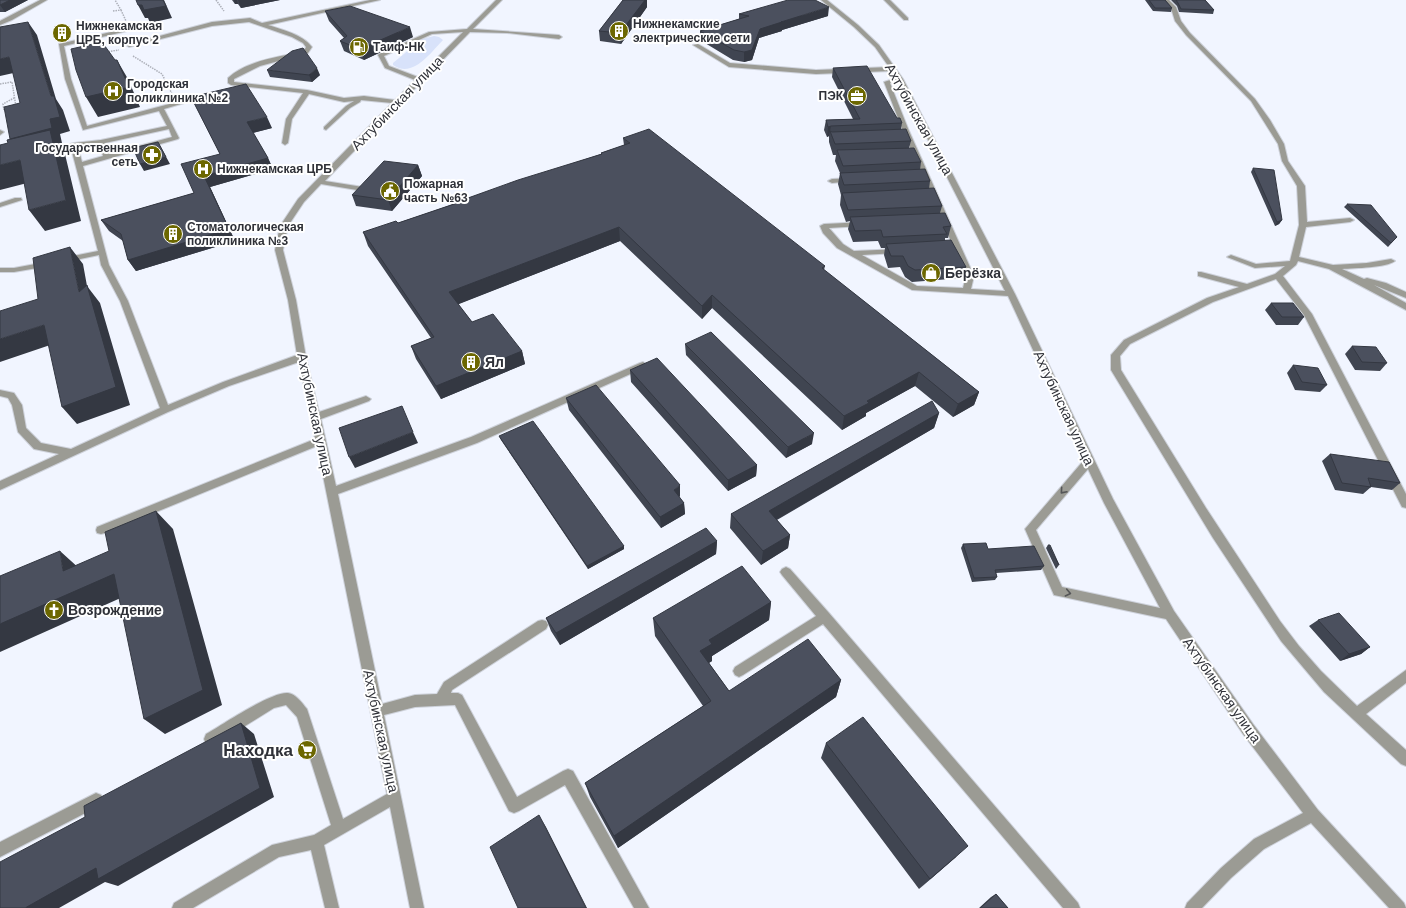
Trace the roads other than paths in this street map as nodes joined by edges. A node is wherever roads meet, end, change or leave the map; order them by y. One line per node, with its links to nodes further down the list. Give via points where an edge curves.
1 (44, 0): 8 (street)
2 (377, 0): 9 (street)
3 (498, 0): 10 (street, Ахтубинская улица)
4 (824, 0): 15 (street, Ахтубинская улица, via 877,46)
5 (887, 0): 7 (street)
6 (1166, 0): 45 (street, via 1173,7 1178,21 1188,34 1240,86 1267,120 1281,144 1285,161 1301,186)
7 (906, 20)
8 (0, 23)
9 (264, 24): 14 (street, via 250,20 231,21); 18 (street, via 294,36 309,47 306,52 251,66 231,78 232,83)
10 (469, 30): 12 (street, via 503,30); 16 (street, Ахтубинская улица); 16 (street, via 433,33 381,55 387,68)
11 (124, 31): 24 (street, via 61,45 68,79 85,129)
12 (559, 37)
13 (696, 45): 15 (street, via 729,65 816,72)
14 (127, 46)
15 (894, 69): 17 (street, Ахтубинская улица)
16 (419, 79): 23 (street, Ахтубинская улица)
17 (900, 79): 28 (street, via 887,82); 59 (street, Ахтубинская улица)
18 (242, 85): 19 (street); 20 (street)
19 (226, 90)
20 (307, 92): 22 (street, via 344,100); 30 (street, via 289,119)
21 (211, 94): 24 (street)
22 (364, 98): 23 (street); 26 (street, via 348,106)
23 (398, 102): 39 (street, Ахтубинская улица)
24 (161, 109): 25 (street)
25 (171, 127): 29 (street); 33 (street, via 176,138)
26 (326, 128)
27 (900, 136): 28 (street)
28 (908, 136): 35 (street, via 913,155)
29 (101, 142): 31 (street); 33 (street)
30 (285, 143)
31 (74, 145): 32 (street); 34 (street)
32 (44, 152)
33 (107, 157): 34 (street)
34 (79, 165): 47 (street)
35 (926, 177): 36 (street); 58 (street, via 942,221 970,276)
36 (918, 178)
37 (863, 180): 38 (street)
38 (832, 181)
39 (320, 182): 40 (street); 62 (street, Ахтубинская улица, via 301,201 284,226 279,250 292,300)
40 (360, 189)
41 (18, 200): 42 (street)
42 (0, 205)
43 (1350, 220): 45 (street)
44 (870, 224): 48 (street, via 824,226 840,246)
45 (1303, 225): 50 (street)
46 (906, 251): 48 (street)
47 (102, 252): 53 (street, via 14,270); 66 (street, via 105,265 124,301)
48 (854, 253): 58 (street, via 915,288)
49 (1232, 257): 50 (street, via 1256,266)
50 (1294, 260): 52 (street); 55 (street)
51 (1391, 261): 52 (street)
52 (1332, 267): 56 (street)
53 (0, 270)
54 (1201, 274): 57 (street)
55 (1278, 276): 57 (street); 73 (street, via 1308,314)
56 (1359, 280): 60 (street, via 1383,285); 61 (street)
57 (1249, 287): 83 (street, via 1210,300 1127,342 1116,355 1116,370 1176,471 1283,634 1305,662)
58 (966, 291): 59 (street)
59 (1011, 294): 70 (street, Ахтубинская улица)
60 (1406, 294)
61 (1406, 307)
62 (302, 358): 66 (street, via 233,382); 67 (street, Ахтубинская улица)
63 (653, 361): 72 (street, via 474,440)
64 (0, 393): 69 (street, via 11,395 17,405 21,429 38,446)
65 (366, 399): 67 (street)
66 (165, 410): 69 (street)
67 (315, 417): 68 (street, Ахтубинская улица)
68 (320, 441): 72 (street, Ахтубинская улица); 74 (street)
69 (71, 453): 71 (street)
70 (1089, 461): 76 (street, Ахтубинская улица); 76 (street, one-way to 76, via 1030,529 1058,591)
71 (0, 486)
72 (332, 492): 82 (street, Ахтубинская улица)
73 (1406, 504)
74 (101, 530)
75 (786, 572): 77 (street)
76 (1170, 615): 88 (street, Ахтубинская улица, via 1248,729)
77 (825, 618): 79 (street); 96 (street)
78 (542, 625): 81 (street, via 448,686)
79 (739, 671)
80 (1406, 676): 83 (street)
81 (441, 700): 82 (street, via 415,701); 95 (street, via 458,698 514,806 568,776)
82 (377, 712): 87 (street, Ахтубинская улица)
83 (1357, 713): 85 (street)
84 (196, 747): 89 (street, via 272,703 289,699 302,713)
85 (1406, 759)
86 (105, 795): 91 (street)
87 (394, 796): 89 (street); 94 (street, Ахтубинская улица)
88 (1313, 815): 97 (street, via 1259,844); 98 (street, Ахтубинская улица)
89 (339, 828): 90 (street)
90 (316, 842): 92 (street, via 276,850); 93 (street)
91 (0, 850)
92 (179, 908)
93 (332, 908)
94 (417, 908)
95 (642, 908)
96 (1073, 908)
97 (1192, 908)
98 (1399, 908)

